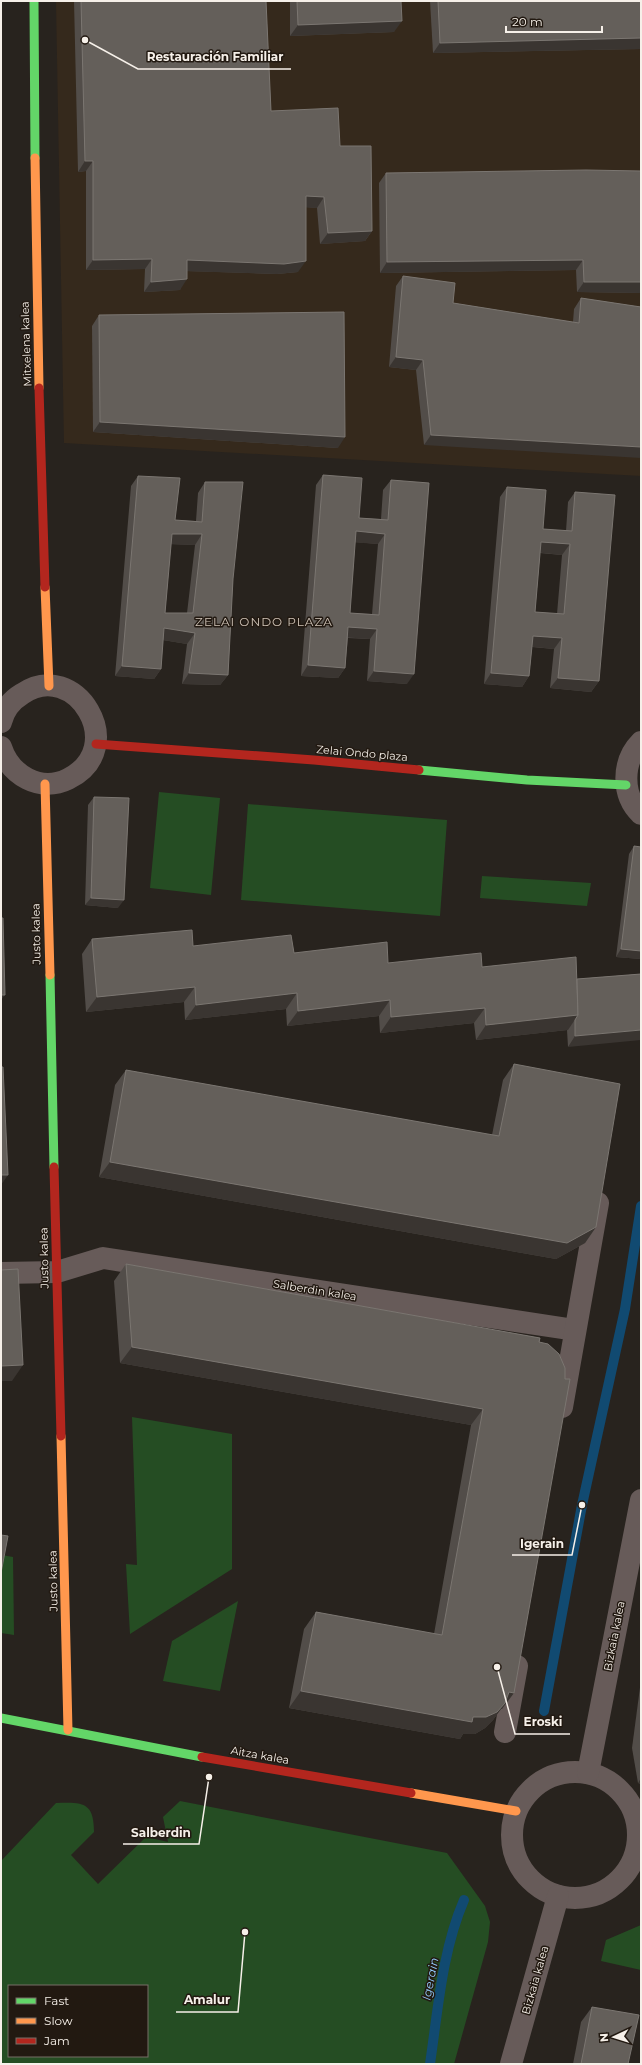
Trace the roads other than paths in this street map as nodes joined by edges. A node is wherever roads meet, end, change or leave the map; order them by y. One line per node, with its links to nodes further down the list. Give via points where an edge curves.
1 (34, 1): 2 (street, Mitxelena kalea, via 35,237)
2 (49, 686): 3 (street, via 25,692 15,699 7,708); 5 (street, via 72,693 85,705 94,720)
3 (1, 722)
4 (641, 742): 8 (street, via 630,758)
5 (96, 744): 7 (street, via 86,766 78,774 62,782); 8 (street, Zelai Ondo plaza, via 314,760 527,780)
6 (1, 747): 7 (street, via 4,757 20,776 32,782)
7 (45, 784): 11 (street, Justo kalea)
8 (626, 785): 9 (street, via 631,800)
9 (641, 814)
10 (602, 1182): 13 (street)
11 (57, 1272): 12 (street, Salberdin kalea); 13 (street, Salberdin kalea, via 103,1258); 18 (street, Justo kalea)
12 (1, 1273)
13 (575, 1330): 14 (street)
14 (558, 1427)
15 (641, 1500): 20 (street, Bizkaia kalea)
16 (520, 1646): 19 (street)
17 (1, 1718): 18 (street, Aitza kalea)
18 (68, 1730): 21 (street, Aitza kalea, via 238,1764)
19 (505, 1732)
20 (588, 1773): 21 (street, via 570,1772 554,1775 538,1783 525,1796); 22 (street, via 604,1778 628,1801 635,1816 638,1832 636,1852 628,1870 614,1884 597,1894 578,1898)
21 (516, 1811): 22 (street, via 512,1828 513,1846 518,1863 528,1877 542,1889)
22 (558, 1896): 23 (street, Bizkaia kalea)
23 (511, 2064)

